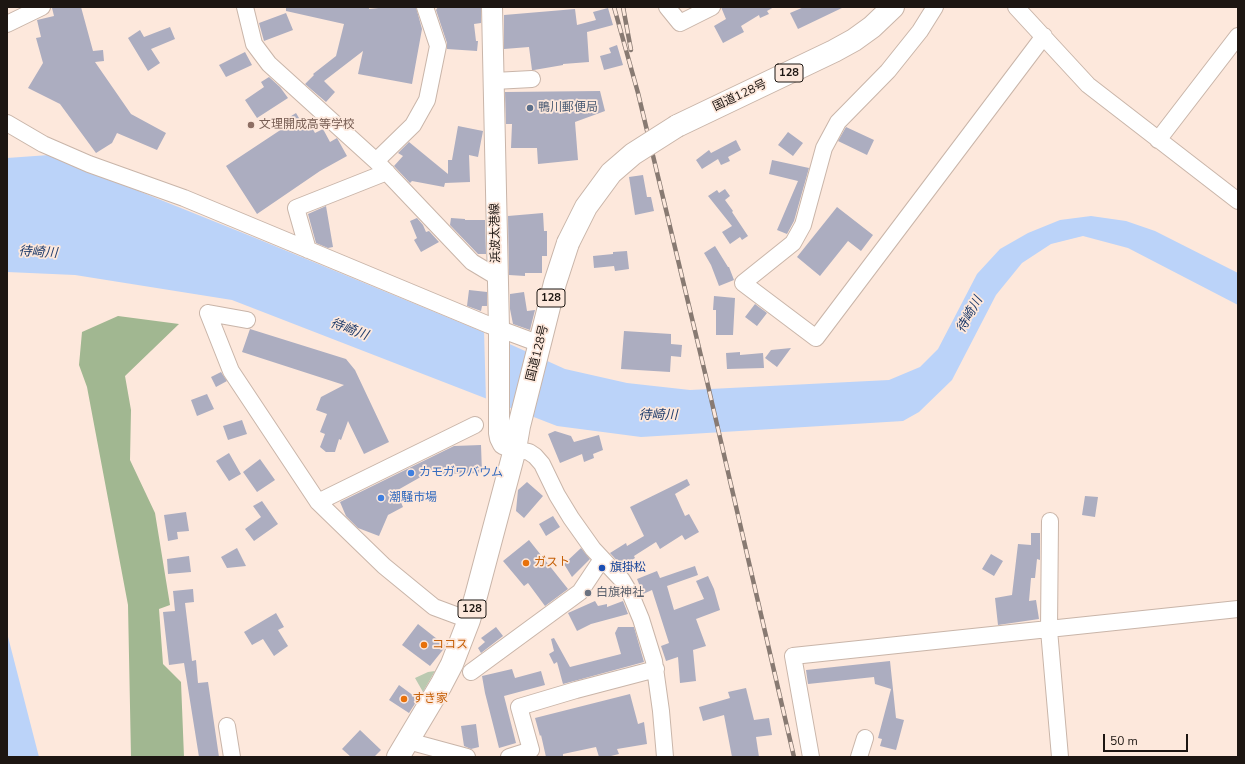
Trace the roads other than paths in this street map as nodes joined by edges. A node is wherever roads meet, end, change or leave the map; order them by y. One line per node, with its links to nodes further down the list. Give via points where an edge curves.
1 (42, 7): 10 (street)
2 (245, 7): 17 (street, via 254,44 269,64)
3 (425, 7): 17 (street, via 438,46 427,100)
4 (495, 7): 14 (main road, 浜波太港線)
5 (667, 7): 6 (street, via 680,23)
6 (712, 7)
7 (893, 7): 23 (highway, 国道128号 / 128, bridge, via 854,40 677,126 633,154 611,174 586,207 568,243)
8 (935, 7): 11 (street, via 920,31 888,71 838,122 824,148 803,225 793,242 743,283 816,338)
9 (1016, 7): 11 (street)
10 (7, 24)
11 (1044, 36): 16 (street, via 1088,85)
12 (1238, 36): 16 (street)
13 (532, 79): 14 (street)
14 (494, 81): 20 (main road, 浜波太港線)
15 (7, 123): 19 (street, via 43,144 89,164 184,198)
16 (1158, 140): 18 (street)
17 (381, 166): 19 (street, via 296,208); 20 (street, via 472,262)
18 (1238, 201)
19 (308, 250): 22 (street)
20 (497, 277): 22 (main road, 浜波太港線)
21 (247, 320): 26 (street, via 208,313 231,371)
22 (498, 335): 23 (street); 25 (main road, 浜波太港線, via 500,438 503,444)
23 (539, 349): 25 (highway, 国道128号 / 128)
24 (475, 425): 26 (street)
25 (515, 449): 28 (street, via 529,452 542,464 571,518); 30 (highway, 国道128号 / 128)
26 (318, 502): 30 (street, via 384,566 434,607)
27 (1050, 522): 31 (street)
28 (602, 559): 32 (street, via 622,580 631,595); 33 (street, via 580,592)
29 (1238, 613): 31 (street)
30 (469, 620): 36 (highway, 国道128号 / 128, via 452,664)
31 (1049, 630): 41 (street, via 793,656); 43 (street)
32 (656, 669): 39 (street, via 519,707 531,750); 40 (street)
33 (471, 672)
34 (227, 726): 37 (street)
35 (865, 738): 42 (street)
36 (403, 749): 38 (street)
37 (232, 757)
38 (467, 757)
39 (509, 757)
40 (665, 757)
41 (811, 757)
42 (859, 757)
43 (1060, 757)

